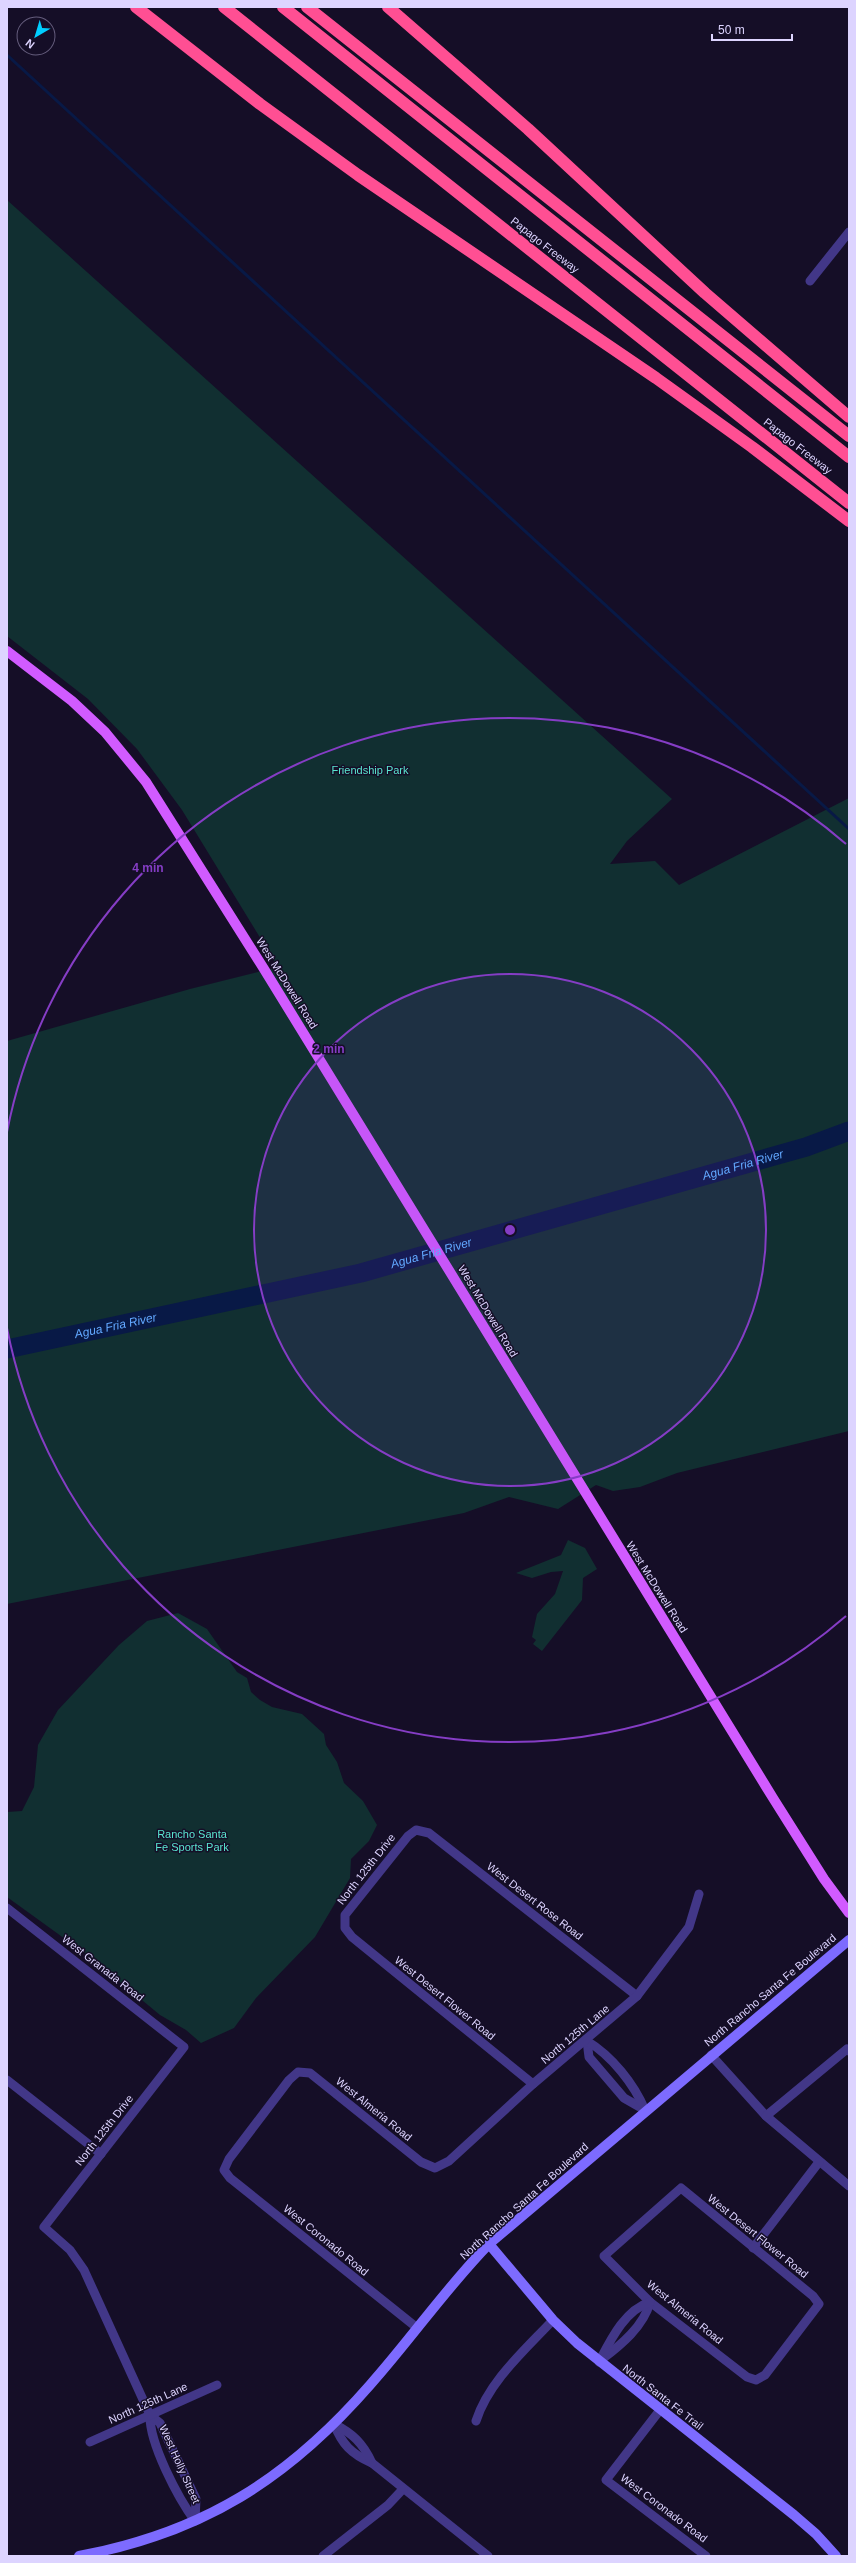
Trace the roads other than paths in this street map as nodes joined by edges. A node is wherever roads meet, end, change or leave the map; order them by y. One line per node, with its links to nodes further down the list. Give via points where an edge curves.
1 (136, 7): 12 (highway, via 260,104 358,176 656,378)
2 (224, 7): 11 (highway, Papago Freeway)
3 (283, 7): 10 (highway)
4 (307, 7): 9 (highway)
5 (388, 7): 8 (highway, via 528,129 705,293)
6 (849, 232): 7 (street)
7 (810, 281)
8 (849, 417)
9 (849, 436)
10 (849, 457)
11 (849, 503)
12 (849, 521)
13 (7, 651): 17 (main road, West McDowell Road, via 72,701 128,757 178,830 785,1817 824,1879)
14 (416, 1830): 18 (street, North 125th Drive, via 408,1836 345,1915); 20 (street, West Desert Rose Road, via 429,1833)
15 (699, 1894): 20 (street, North 125th Lane, via 689,1927)
16 (7, 1908): 22 (street, West Granada Road)
17 (849, 1912)
18 (345, 1928): 26 (street, West Desert Flower Road, via 352,1937)
19 (849, 1940): 24 (street, North Rancho Santa Fe Boulevard)
20 (637, 1996): 21 (street, North 125th Lane)
21 (586, 2041): 26 (street, North 125th Lane); 27 (street, via 601,2049 638,2093); 27 (street, via 590,2057 624,2098)
22 (184, 2047): 29 (street, North 125th Drive)
23 (848, 2050): 28 (street)
24 (711, 2055): 27 (street, North Rancho Santa Fe Boulevard); 28 (street)
25 (7, 2080): 29 (street)
26 (533, 2084): 31 (street, North 125th Lane, via 449,2161)
27 (645, 2110): 35 (street, North Rancho Santa Fe Boulevard)
28 (766, 2116): 30 (street)
29 (101, 2154): 34 (street, North 125th Drive)
30 (819, 2162): 33 (street); 36 (street)
31 (435, 2168): 32 (street, West Almeria Road, via 421,2162 310,2073 298,2072 233,2153)
32 (224, 2170): 40 (street, West Coronado Road, via 230,2178)
33 (849, 2186)
34 (44, 2228): 45 (street, West Holly Street, via 70,2250 84,2270)
35 (490, 2244): 39 (street, North Santa Fe Trail); 40 (street, North Rancho Santa Fe Boulevard, via 460,2274)
36 (753, 2248): 37 (street, West Desert Flower Road, via 681,2188); 42 (street, West Desert Flower Road, via 813,2296 819,2304 765,2375)
37 (604, 2256): 38 (street, West Almeria Road)
38 (650, 2302): 41 (street, via 647,2314 621,2345); 42 (street, West Almeria Road, via 747,2377)
39 (553, 2320): 41 (street, North Santa Fe Trail); 46 (street, via 510,2366 482,2402)
40 (416, 2327): 47 (street, North Rancho Santa Fe Boulevard, via 372,2384)
41 (599, 2362): 44 (street, North Santa Fe Trail)
42 (756, 2380)
43 (216, 2385): 45 (street, North 125th Lane)
44 (660, 2410): 55 (street, West Coronado Road, via 606,2480); 56 (street, North Santa Fe Trail, via 816,2534)
45 (150, 2415): 48 (street, North 125th Lane); 51 (street, West Holly Street, via 150,2429 182,2503); 51 (street, West Holly Street, via 160,2423 196,2499)
46 (476, 2421)
47 (334, 2424): 49 (street, via 352,2434 365,2448); 49 (street, via 340,2441 356,2456); 51 (street, North Rancho Santa Fe Boulevard, via 291,2464 267,2481)
48 (90, 2442)
49 (372, 2462): 50 (street)
50 (403, 2489): 53 (street); 54 (street)
51 (195, 2521): 52 (street, North Rancho Santa Fe Boulevard, via 138,2542)
52 (79, 2556)
53 (323, 2556)
54 (488, 2556)
55 (706, 2556)
56 (836, 2556)

